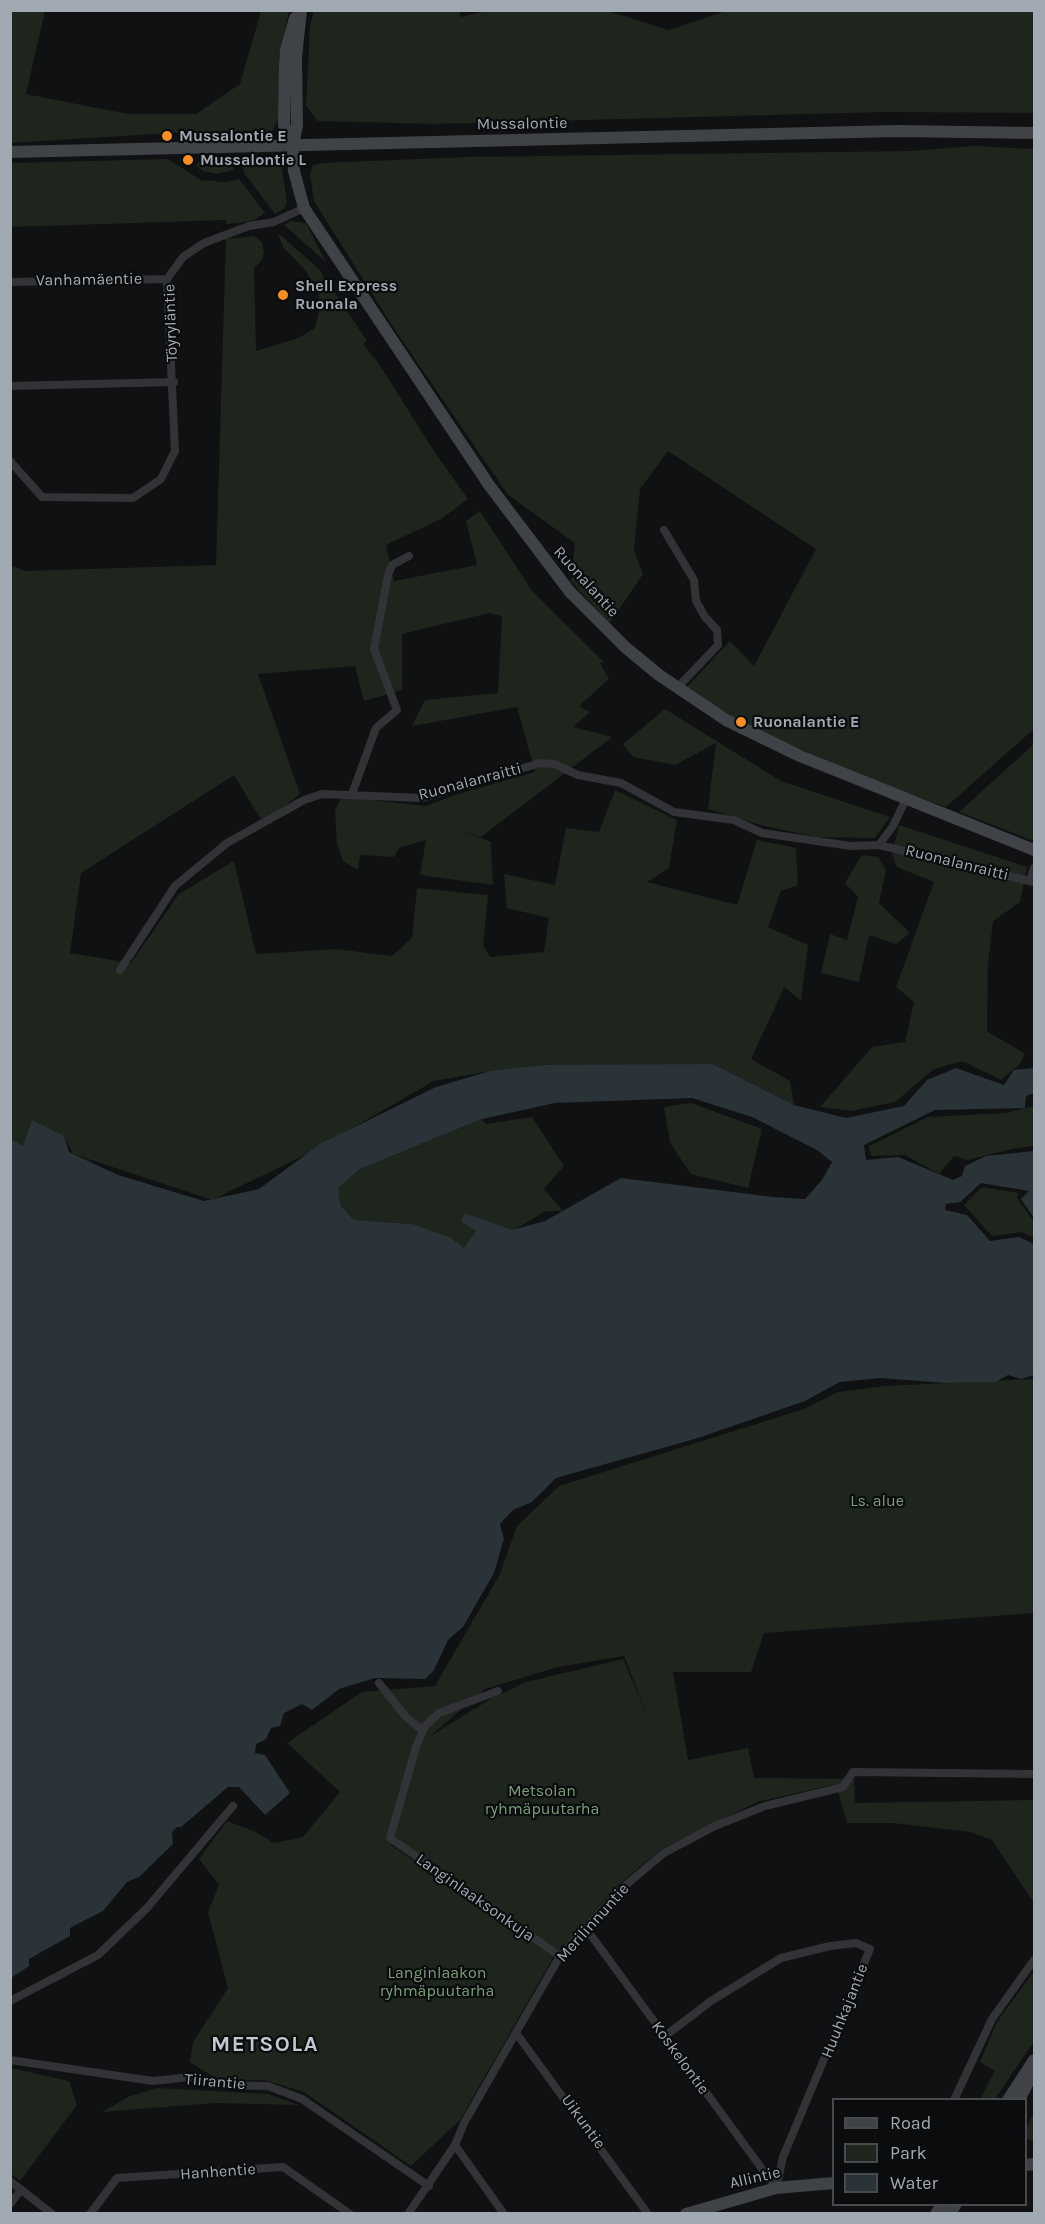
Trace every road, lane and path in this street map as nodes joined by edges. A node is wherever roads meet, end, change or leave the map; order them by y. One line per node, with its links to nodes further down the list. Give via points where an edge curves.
1 (300, 10): 3 (street, Ruonalantie)
2 (1035, 133): 3 (street, Mussalontie, via 885,132)
3 (293, 146): 4 (street, Mussalontie); 5 (street, Ruonalantie, via 294,171)
4 (10, 152)
5 (304, 208): 6 (street, Töyryläntie, via 274,222 249,226 204,243 183,257); 13 (street, Ruonalantie, via 489,485 551,570 591,615)
6 (167, 279): 7 (street, Vanhamäentie); 8 (street, Töyryläntie)
7 (10, 282)
8 (174, 382): 9 (street, Töyryläntie); 10 (street, Töyryläntie, via 175,451 161,479 133,498 42,496)
9 (10, 386)
10 (10, 461)
11 (664, 530): 13 (street, via 694,580 696,601 717,630 718,645)
12 (409, 556): 14 (street, via 392,565 388,575 374,649 397,710 376,728)
13 (677, 688): 15 (street, Ruonalantie, via 762,739)
14 (352, 794): 16 (street, Ruonalanraitti, via 423,798 547,763 578,775 621,783 674,812 734,820 762,833 803,840); 20 (street, Ruonalanraitti, via 322,794 303,800 227,843 175,886)
15 (906, 799): 16 (street, Ruonalanraitti); 17 (street, Ruonalantie)
16 (879, 845): 19 (street, Ruonalanraitti)
17 (1035, 850)
18 (1035, 868): 19 (street)
19 (1032, 881)
20 (120, 970)
21 (379, 1683): 23 (street, via 405,1716)
22 (498, 1691): 23 (street, via 439,1713)
23 (423, 1731): 27 (street, Langinlaaksonkuja, via 390,1838)
24 (1035, 1774): 26 (street, Merilinnuntie, via 853,1772 843,1787 765,1806 664,1852)
25 (232, 1806): 29 (street, via 147,1908 98,1955)
26 (585, 1927): 27 (street, Merilinnuntie); 31 (street, Koskelontie)
27 (560, 1956): 30 (street, Merilinnuntie)
28 (1035, 1960): 35 (street, via 992,2019)
29 (10, 2001)
30 (516, 2032): 38 (street, Merilinnuntie); 50 (street, Uikuntie)
31 (665, 2036): 42 (street, Koskelontie); 42 (street, Huuhkajantie, via 711,2001 782,1958 830,1946 855,1944 870,1949 783,2157)
32 (10, 2060): 41 (street, Tiirantie, via 153,2081 189,2077 219,2085 268,2086 302,2098)
33 (1035, 2060): 36 (street)
34 (1035, 2071): 37 (street)
35 (955, 2098)
36 (1009, 2098)
37 (1020, 2098)
38 (455, 2145): 41 (street, Merilinnuntie); 49 (street)
39 (10, 2181): 43 (street)
40 (832, 2182): 42 (street, Allintie)
41 (429, 2186): 48 (street, Merilinnuntie)
42 (776, 2188): 51 (street, Allintie)
43 (21, 2190): 44 (street); 45 (street)
44 (10, 2204)
45 (52, 2214)
46 (90, 2214): 47 (street, Hanhentie, via 117,2178 283,2167)
47 (350, 2214)
48 (408, 2214)
49 (504, 2214)
50 (648, 2214)
51 (686, 2214)

